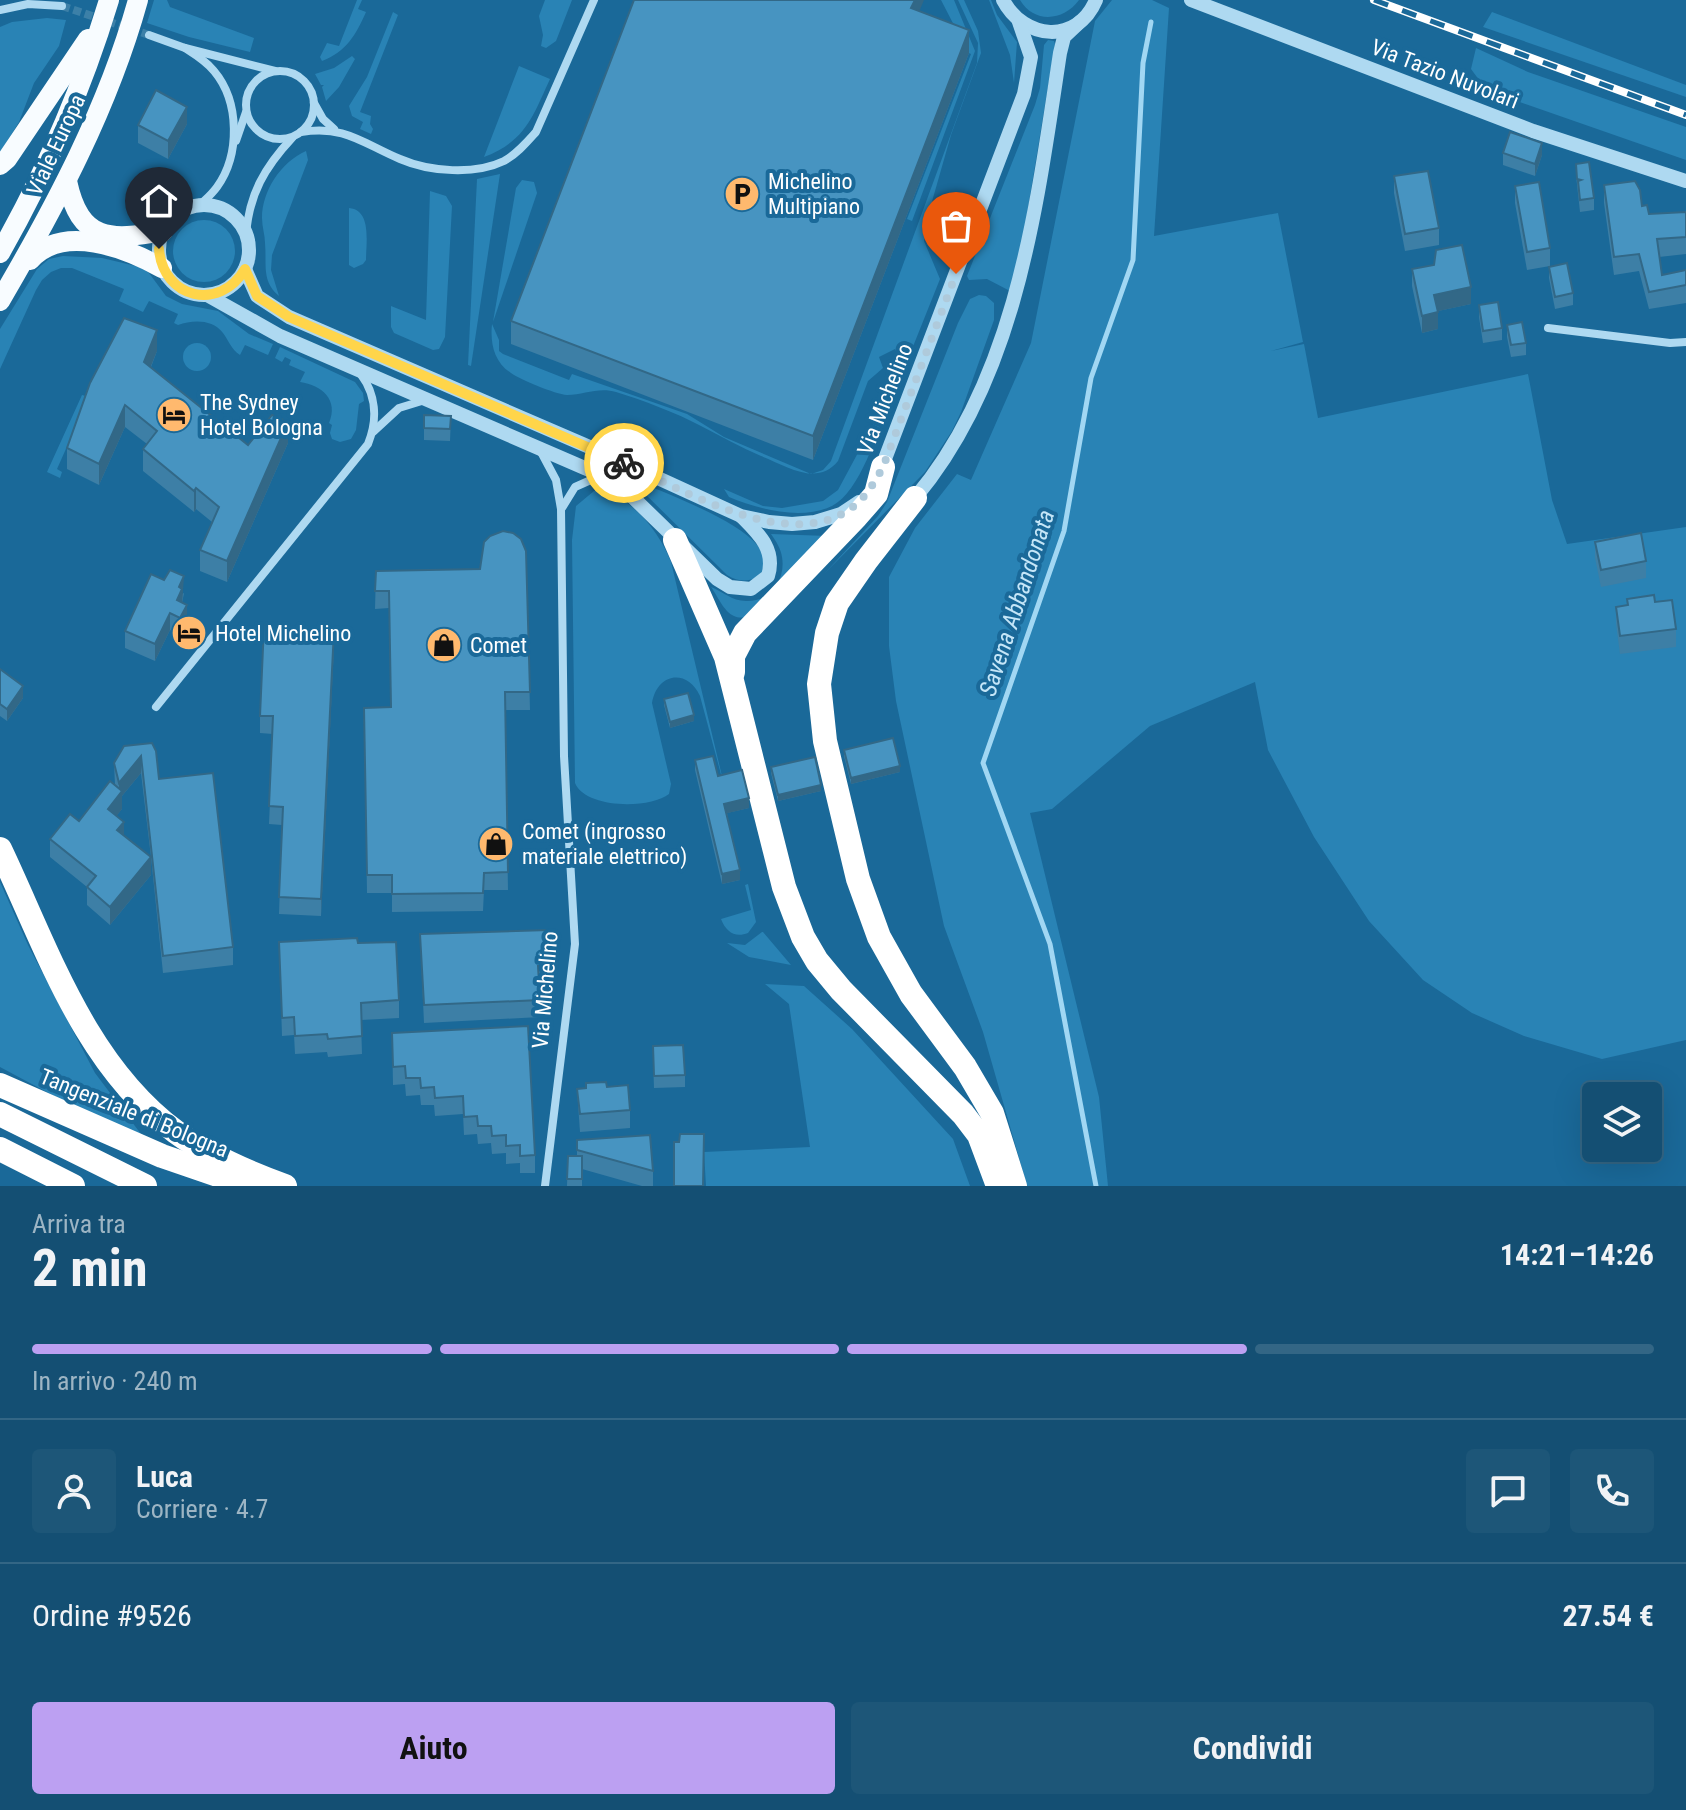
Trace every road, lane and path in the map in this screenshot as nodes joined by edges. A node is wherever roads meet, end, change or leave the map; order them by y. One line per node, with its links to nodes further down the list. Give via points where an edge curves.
1 (108, 0): 19 (main road, via 70,68); 25 (main road, Viale Europa, via 75,101)
2 (138, 0): 20 (main road, Viale Europa, via 99,112)
3 (594, 0): 16 (street, via 536,132 505,160 436,169)
4 (1003, 0): 10 (street, Via Michelino)
5 (1191, 0): 21 (street, Via Tazio Nuvolari, via 1531,130)
6 (1096, 3): 9 (street)
7 (62, 6): 8 (street, via 28,4)
8 (0, 10)
9 (1081, 21): 10 (street, via 1050,32); 38 (street, via 1064,37 1025,264 1004,328 964,427)
10 (1019, 22): 36 (street, Via Michelino, via 1031,57 1024,94)
11 (149, 35): 12 (street)
12 (185, 48): 13 (street); 18 (street, via 203,59 226,90)
13 (275, 71): 14 (street, via 304,81); 15 (street, via 249,90)
14 (314, 103): 16 (street); 17 (street, via 311,119)
15 (246, 112): 17 (street, via 267,136); 18 (street)
16 (335, 130): 17 (street)
17 (297, 134): 24 (street, via 259,180)
18 (233, 151): 22 (street, via 217,187)
19 (0, 165)
20 (67, 181): 23 (main road, via 78,215 101,232 124,237); 29 (main road, Viale Europa)
21 (1686, 181)
22 (200, 205): 23 (street, via 179,213); 24 (street, via 226,211)
23 (163, 231): 26 (street)
24 (246, 235): 27 (street)
25 (0, 253)
26 (162, 268): 28 (street, via 180,288); 29 (main road, via 126,250 60,242 37,253)
27 (245, 269): 28 (street, via 225,290); 40 (street, Via Michelino, via 257,296 289,317)
28 (207, 295): 32 (street, via 267,330)
29 (0, 304)
30 (1548, 328): 31 (street)
31 (1686, 342)
32 (357, 369): 33 (street); 34 (street, via 373,399)
33 (428, 399): 34 (street, via 399,408); 35 (street)
34 (373, 432): 43 (street)
35 (538, 446): 37 (street); 39 (street, Via Michelino, via 556,480)
36 (883, 467): 40 (street, Via Michelino, via 860,501 829,519 792,524); 42 (highway, via 876,494 745,633 733,656)
37 (603, 475): 39 (street, via 575,487); 41 (street, via 626,488)
38 (915, 498): 45 (highway, via 837,603 821,659 820,708 858,879 879,937 911,994)
39 (561, 509): 54 (street, Via Michelino, via 564,756 575,944)
40 (741, 516): 41 (street, via 771,557 768,576 751,589 730,587 717,579)
41 (675, 540): 42 (highway)
42 (734, 683): 47 (highway, via 780,874 803,937 841,990)
43 (156, 707)
44 (0, 849): 53 (highway, via 74,1005 123,1082 195,1145)
45 (972, 1078): 56 (highway, via 999,1160); 57 (highway, via 992,1113)
46 (0, 1085): 52 (highway, Tangenziale di Bologna, via 162,1156)
47 (941, 1094): 55 (highway, via 972,1140); 56 (highway, via 979,1135)
48 (0, 1114): 51 (highway)
49 (0, 1149): 50 (highway)
50 (73, 1186)
51 (145, 1186)
52 (251, 1186)
53 (285, 1186)
54 (545, 1186)
55 (986, 1186)
56 (1000, 1186)
57 (1015, 1186)

